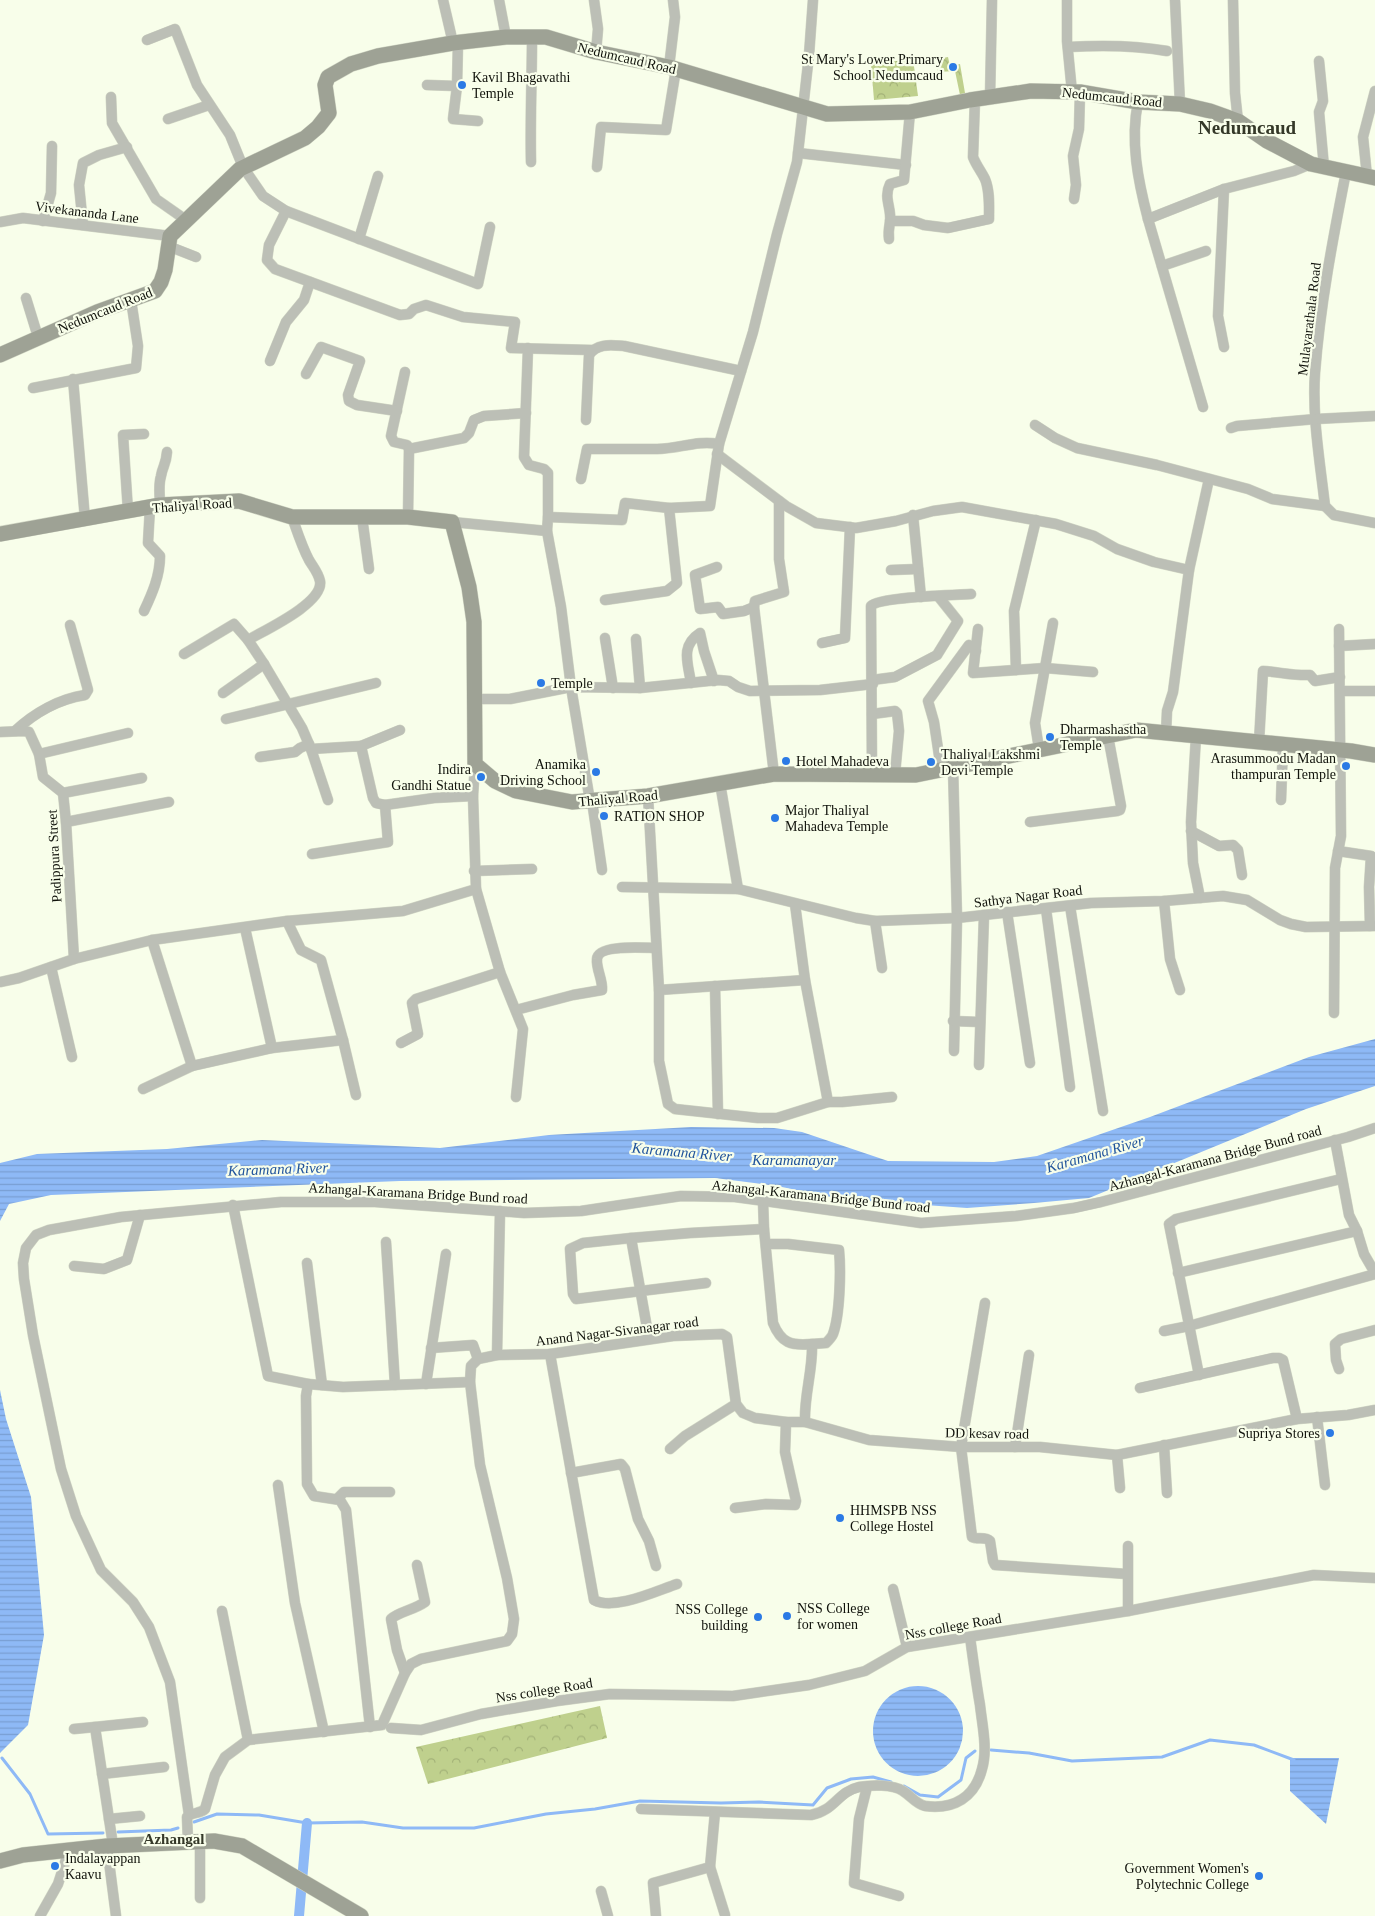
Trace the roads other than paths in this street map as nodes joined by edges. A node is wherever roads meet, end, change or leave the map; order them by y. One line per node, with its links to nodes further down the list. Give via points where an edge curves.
1 (443, 0): 13 (street)
2 (498, 0): 10 (street)
3 (594, 0): 16 (street, via 598,29)
4 (673, 0): 18 (street)
5 (813, 0): 28 (street)
6 (992, 0): 24 (street)
7 (1067, 0): 14 (street)
8 (1176, 0): 26 (street)
9 (1233, 0): 32 (street)
10 (506, 37): 11 (main road, Nedumcaud Road); 13 (main road, Nedumcaud Road)
11 (532, 37): 16 (main road, Nedumcaud Road, via 546,37); 36 (street)
12 (147, 40): 27 (street, via 174,29 196,85)
13 (455, 43): 20 (street); 39 (main road, Nedumcaud Road, via 378,56 351,64 328,77 324,85 329,113 318,127 304,138)
14 (1068, 47): 15 (street, via 1101,45); 22 (street)
15 (1167, 51)
16 (596, 52): 18 (main road, Nedumcaud Road)
17 (1319, 60): 38 (street, via 1323,101 1319,112)
18 (672, 68): 28 (main road, Nedumcaud Road); 40 (street, via 666,130 601,127)
19 (427, 85): 20 (street)
20 (457, 86): 31 (street, via 453,119)
21 (1375, 91): 43 (street, via 1363,137)
22 (1076, 92): 24 (main road, Nedumcaud Road, via 1031,92); 25 (main road, Nedumcaud Road); 45 (street, via 1079,129 1074,156)
23 (111, 97): 34 (street, via 112,123)
24 (982, 99): 29 (main road, Nedumcaud Road); 50 (street, via 973,157 986,180 989,219 948,228 913,220)
25 (1138, 102): 26 (main road, Nedumcaud Road); 47 (street, via 1136,163)
26 (1180, 104): 32 (main road, Nedumcaud Road)
27 (209, 105): 30 (street); 39 (street, via 230,135)
28 (803, 107): 29 (main road, Nedumcaud Road, via 827,114); 35 (street)
29 (910, 112): 37 (street)
30 (168, 119)
31 (478, 121)
32 (1238, 121): 38 (main road, Nedumcaud Road, via 1267,141)
33 (52, 146): 49 (street, via 51,193)
34 (127, 147): 48 (street, via 156,199); 52 (street, via 83,163 79,185)
35 (798, 153): 37 (street); 70 (street)
36 (531, 162)
37 (906, 165): 50 (street, via 904,180 890,184 887,191)
38 (1318, 166): 41 (main road, Nedumcaud Road); 44 (street)
39 (243, 167): 46 (street, via 263,196); 48 (main road, Nedumcaud Road)
40 (597, 167)
41 (1346, 172): 43 (main road, Nedumcaud Road); 78 (street, Mulayarathala Road, via 1334,229 1315,374)
42 (378, 176): 54 (street)
43 (1371, 177)
44 (1224, 188): 47 (street); 64 (street, via 1218,316)
45 (1074, 199)
46 (286, 211): 54 (street); 60 (street, via 269,245 267,260 275,269)
47 (1148, 219): 59 (street)
48 (186, 220): 56 (main road, Nedumcaud Road)
49 (43, 221): 51 (street, Vivekananda Lane, via 23,218); 52 (street, Vivekananda Lane)
50 (890, 221): 55 (street)
51 (0, 222)
52 (83, 226): 56 (street, Vivekananda Lane)
53 (490, 228): 54 (street, via 478,284)
54 (359, 239)
55 (889, 239)
56 (169, 241): 58 (street, Vivekananda Lane); 62 (main road, Nedumcaud Road, via 165,270 158,287)
57 (1206, 251): 59 (street)
58 (196, 256)
59 (1162, 266): 74 (street)
60 (310, 282): 65 (street, via 400,315 426,305 463,317 515,322 511,348); 68 (street, via 304,300 286,322)
61 (26, 298): 63 (street)
62 (130, 300): 63 (main road, Nedumcaud Road); 72 (street, via 138,346 136,368)
63 (38, 338): 67 (main road, Nedumcaud Road)
64 (1224, 347)
65 (528, 348): 66 (street); 76 (street)
66 (592, 350): 70 (street, via 608,345 624,346); 79 (street, via 589,355)
67 (0, 355)
68 (270, 361)
69 (404, 372): 75 (street)
70 (741, 372): 84 (street)
71 (306, 374): 75 (street, via 321,347 360,361 348,395 349,401)
72 (73, 379): 73 (street); 98 (street)
73 (33, 388)
74 (1203, 407)
75 (396, 411): 83 (street, via 391,436 394,442 408,445)
76 (526, 413): 83 (street, via 484,416 474,420 464,438); 97 (street, via 524,457 529,466 544,469 548,474)
77 (1375, 416): 78 (street)
78 (1316, 418): 81 (street); 90 (street, Mulayarathala Road)
79 (586, 420)
80 (1035, 425): 87 (street, via 1077,448)
81 (1231, 428)
82 (144, 434): 92 (street, via 123,435)
83 (409, 449): 96 (street)
84 (718, 449): 86 (street, via 710,443 657,449 587,449); 88 (street); 91 (street, via 710,506)
85 (167, 452): 89 (street)
86 (581, 478)
87 (1209, 479): 90 (street, via 1272,499); 109 (street)
88 (779, 501): 102 (street, via 816,523); 116 (street, via 779,559 784,592 755,601)
89 (155, 506): 92 (main road, Thaliyal Road); 94 (main road, Thaliyal Road, via 239,501); 117 (street, via 148,543 160,556 160,562 154,589)
90 (1325, 506): 101 (street, via 1334,515)
91 (669, 508): 97 (street, via 625,503 622,520); 111 (street)
92 (128, 512): 98 (main road, Thaliyal Road)
93 (913, 515): 99 (street, via 962,507); 102 (street); 107 (street)
94 (292, 516): 95 (main road, Thaliyal Road); 124 (street, via 317,572 319,589 305,607)
95 (362, 517): 96 (main road, Thaliyal Road); 106 (street)
96 (408, 517): 100 (main road, Thaliyal Road)
97 (548, 517): 103 (street)
98 (85, 519): 104 (main road, Thaliyal Road)
99 (1036, 520): 109 (street, via 1094,536 1117,549 1154,562); 132 (street, via 1014,611)
100 (452, 522): 103 (street); 146 (main road, via 469,587 474,622)
101 (1375, 523)
102 (850, 528): 125 (street, via 845,638)
103 (547, 531): 139 (street)
104 (0, 534)
105 (717, 567): 110 (street)
106 (369, 569)
107 (918, 569): 108 (street); 114 (street)
108 (891, 570)
109 (1189, 570): 154 (street)
110 (694, 574): 111 (street); 116 (street, via 700,609 718,607 723,614)
111 (678, 577): 115 (street, via 677,584 667,591)
112 (971, 594): 113 (street)
113 (938, 596): 114 (street); 136 (street, via 958,621 936,655 895,677)
114 (921, 597): 136 (street, via 876,602 871,606)
115 (605, 600)
116 (754, 607): 142 (street)
117 (144, 611)
118 (1054, 622): 131 (street)
119 (70, 625): 151 (street, via 88,690 85,696 74,697 28,718)
120 (978, 629): 128 (street)
121 (1339, 629): 127 (street)
122 (604, 638): 140 (street)
123 (636, 639): 141 (street)
124 (248, 640): 129 (street, via 234,624); 130 (street)
125 (822, 643)
126 (1375, 644): 127 (street)
127 (1339, 646): 134 (street)
128 (976, 651): 132 (street, via 973,673); 167 (street, Sathya Nagar Road, via 969,645 928,701)
129 (184, 654)
130 (264, 664): 145 (street); 147 (street)
131 (1045, 668): 132 (street); 133 (street); 161 (street, via 1035,723)
132 (1016, 670)
133 (1094, 672)
134 (1340, 677): 143 (street); 157 (street, via 1315,681 1310,675 1263,671)
135 (714, 681): 138 (street); 138 (street, via 700,633 687,645); 142 (street, via 729,681 750,691)
136 (872, 682): 142 (street, via 820,690); 148 (street)
137 (376, 683): 147 (street)
138 (691, 683): 141 (street)
139 (571, 687): 140 (street); 146 (street, via 510,699); 178 (street)
140 (612, 688): 141 (street)
141 (640, 688)
142 (763, 691): 168 (street)
143 (1340, 691): 144 (street); 162 (street)
144 (1375, 691)
145 (223, 693)
146 (474, 699): 166 (main road)
147 (288, 706): 149 (street); 160 (street)
148 (872, 714): 169 (street); 170 (street, via 898,713)
149 (226, 719)
150 (400, 730): 159 (street)
151 (15, 731): 152 (street); 163 (street, Padippura Street, via 29,732)
152 (0, 732)
153 (128, 733): 163 (street)
154 (1166, 733): 155 (main road, Thaliyal Road, via 1136,730); 156 (main road, Thaliyal Road)
155 (1108, 736): 161 (main road, Thaliyal Road); 182 (street, via 1120,810)
156 (1196, 736): 157 (main road, Thaliyal Road); 183 (street)
157 (1259, 742): 158 (main road, Thaliyal Road)
158 (1283, 744): 162 (main road, Thaliyal Road); 177 (street)
159 (361, 746): 160 (street); 180 (street, via 374,798 379,805)
160 (310, 747): 165 (street); 176 (street)
161 (1039, 749): 167 (main road, Thaliyal Road)
162 (1341, 750): 164 (main road, Thaliyal Road); 184 (street, via 1341,836)
163 (39, 754): 173 (street, Padippura Street, via 44,777)
164 (1375, 755)
165 (260, 757)
166 (475, 764): 174 (street); 178 (main road, Thaliyal Road, via 495,781 516,790 572,802)
167 (947, 768): 170 (main road, Thaliyal Road, via 916,775); 201 (street, Sathya Nagar Road)
168 (774, 774): 169 (main road, Thaliyal Road); 172 (main road, Thaliyal Road)
169 (872, 774): 170 (main road, Thaliyal Road)
170 (895, 774)
171 (142, 778): 173 (street)
172 (720, 783): 175 (main road, Thaliyal Road); 193 (street)
173 (63, 793): 181 (street, Padippura Street)
174 (474, 796): 180 (street); 188 (street)
175 (648, 796): 178 (main road, Thaliyal Road); 190 (street)
176 (328, 800)
177 (1282, 800)
178 (591, 801): 187 (street)
179 (169, 802): 181 (street)
180 (385, 805): 185 (street, via 388,842)
181 (66, 822): 209 (street, Padippura Street)
182 (1030, 822)
183 (1192, 831): 189 (street, via 1219,846 1233,845 1238,850); 194 (street, via 1193,863)
184 (1338, 851): 204 (street, via 1371,856); 205 (street)
185 (312, 854)
186 (532, 869): 188 (street)
187 (602, 870)
188 (474, 871): 192 (street)
189 (1242, 875)
190 (653, 886): 191 (street); 193 (street); 208 (street)
191 (622, 887)
192 (476, 889): 202 (street, via 403,911); 212 (street)
193 (738, 889): 196 (street)
194 (1200, 898): 195 (street, Sathya Nagar Road); 205 (street, Sathya Nagar Road, via 1222,896 1247,900 1291,924)
195 (1164, 901): 197 (street, Sathya Nagar Road); 217 (street, via 1170,959)
196 (795, 904): 203 (street); 213 (street)
197 (1070, 906): 198 (street, Sathya Nagar Road); 236 (street)
198 (1046, 909): 199 (street, Sathya Nagar Road); 230 (street)
199 (1007, 912): 200 (street, Sathya Nagar Road); 227 (street)
200 (984, 915): 201 (street, Sathya Nagar Road); 221 (street)
201 (956, 918): 203 (street); 220 (street)
202 (287, 921): 206 (street); 222 (street, via 301,950 321,960)
203 (875, 921): 211 (street)
204 (1372, 926): 205 (street, Sathya Nagar Road)
205 (1336, 927): 219 (street)
206 (245, 928): 207 (street); 224 (street)
207 (152, 940): 209 (street); 229 (street)
208 (656, 948): 216 (street); 218 (street, via 603,950 597,959 602,990)
209 (74, 959): 210 (street)
210 (52, 967): 214 (street); 226 (street)
211 (882, 968)
212 (500, 972): 218 (street); 223 (street, via 416,999 412,1003 418,1034)
213 (805, 980): 215 (street); 235 (street)
214 (0, 982)
215 (715, 986): 216 (street); 237 (street)
216 (659, 990): 237 (street, via 659,1061 668,1104 681,1111)
217 (1180, 990)
218 (516, 1010): 233 (street, via 523,1029)
219 (1334, 1013)
220 (953, 1020): 221 (street); 225 (street)
221 (980, 1022): 228 (street)
222 (343, 1040): 224 (street); 232 (street)
223 (401, 1043)
224 (272, 1048): 229 (street)
225 (954, 1051)
226 (72, 1057)
227 (1030, 1063)
228 (979, 1065)
229 (192, 1066): 231 (street)
230 (1070, 1087)
231 (143, 1089)
232 (356, 1095)
233 (516, 1097)
234 (892, 1097): 235 (street)
235 (828, 1102): 237 (street, via 777,1118)
236 (1103, 1111)
237 (718, 1114)
238 (1375, 1128): 239 (street, Azhangal-Karamana Bridge Bund road)
239 (1335, 1140): 240 (street); 241 (street, Azhangal-Karamana Bridge Bund road, via 1110,1200 1016,1216 921,1223)
240 (1341, 1179): 246 (street, via 1349,1216); 253 (street, via 1176,1219 1169,1224)
241 (764, 1201): 243 (street, Azhangal-Karamana Bridge Bund road, via 681,1196 581,1211); 245 (street)
242 (233, 1205): 243 (street, Azhangal-Karamana Bridge Bund road, via 376,1202); 244 (street, Azhangal-Karamana Bridge Bund road); 271 (street, via 268,1376)
243 (500, 1211): 265 (street)
244 (140, 1215): 252 (street, via 127,1260 104,1269); 319 (street, Azhangal-Karamana Bridge Bund road, via 49,1230 36,1236 26,1248 23,1263 33,1335 64,1478 76,1516 101,1570 133,1602 149,1627 170,1682)
245 (764, 1229): 247 (street); 249 (street)
246 (1357, 1230): 253 (street); 254 (street, via 1364,1254)
247 (631, 1238): 256 (street); 256 (street, via 583,1242 570,1249 573,1294 576,1300)
248 (386, 1242): 273 (street)
249 (766, 1244): 262 (street, via 773,1322 778,1334 792,1344); 262 (street, via 838,1250 836,1326 826,1343)
250 (446, 1254): 263 (street)
251 (307, 1263): 274 (street)
252 (74, 1266)
253 (1178, 1273): 258 (street)
254 (1375, 1274): 258 (street)
255 (706, 1282): 256 (street)
256 (639, 1292): 261 (street)
257 (985, 1303): 283 (street)
258 (1189, 1326): 260 (street); 269 (street)
259 (1375, 1330): 268 (street, via 1341,1339 1336,1344)
260 (1164, 1331)
261 (649, 1339): 264 (street, Anand Nagar-Sivanagar road); 276 (street, Anand Nagar-Sivanagar road, via 722,1334 727,1337)
262 (812, 1344): 281 (street, via 804,1404)
263 (431, 1348): 267 (street, via 473,1345); 272 (street)
264 (550, 1354): 265 (street, Anand Nagar-Sivanagar road); 287 (street)
265 (497, 1355): 267 (street, Anand Nagar-Sivanagar road)
266 (1029, 1355): 284 (street)
267 (478, 1358): 270 (street, via 471,1366)
268 (1339, 1369)
269 (1199, 1375): 275 (street); 279 (street, via 1279,1358 1283,1360)
270 (470, 1382): 272 (street); 306 (street, via 480,1465 514,1619 512,1634 507,1641 421,1659 411,1664)
271 (308, 1384): 274 (street); 293 (street, via 307,1484 314,1496)
272 (426, 1384): 273 (street)
273 (395, 1385): 274 (street)
274 (322, 1386)
275 (1140, 1388)
276 (736, 1404): 280 (street, via 755,1418); 285 (street)
277 (1375, 1410): 278 (street, DD kesav road)
278 (1317, 1417): 279 (street, DD kesav road); 289 (street)
279 (1297, 1419): 282 (street, DD kesav road)
280 (786, 1422): 281 (street); 294 (street, via 785,1452 795,1505)
281 (805, 1422): 283 (street, DD kesav road, via 869,1440)
282 (1164, 1445): 286 (street, DD kesav road); 292 (street)
283 (961, 1447): 284 (street, DD kesav road); 298 (street, via 972,1537 990,1541 995,1565)
284 (1015, 1447): 286 (street, DD kesav road)
285 (670, 1449)
286 (1116, 1455): 290 (street)
287 (571, 1474): 297 (street, via 621,1464); 300 (street, via 594,1600 614,1604)
288 (278, 1485): 312 (street, via 295,1603)
289 (1325, 1485)
290 (1120, 1488)
291 (390, 1492): 293 (street, via 344,1492)
292 (1167, 1493)
293 (337, 1499): 308 (street, via 346,1510)
294 (735, 1508)
295 (1128, 1546): 298 (street)
296 (417, 1564): 306 (street, via 425,1602 391,1619)
297 (656, 1566)
298 (1127, 1574): 303 (street)
299 (1375, 1578): 303 (street, Nss college Road, via 1314,1575)
300 (677, 1584)
301 (893, 1589): 305 (street)
302 (222, 1611): 313 (street)
303 (1128, 1611): 304 (street, Nss college Road)
304 (970, 1637): 305 (street, Nss college Road); 316 (street, via 983,1732 982,1769 975,1785 963,1800 935,1807 922,1806 902,1790)
305 (907, 1647): 310 (street, Nss college Road, via 865,1671 800,1686 733,1696 610,1694 481,1714 421,1730)
306 (405, 1673): 308 (street, via 382,1726)
307 (143, 1722): 309 (street)
308 (370, 1726): 312 (street)
309 (95, 1727): 311 (street); 315 (street)
310 (391, 1728)
311 (74, 1729)
312 (324, 1732): 313 (street)
313 (248, 1740): 319 (street, via 225,1757 215,1775 205,1809)
314 (164, 1767): 315 (street)
315 (102, 1774): 321 (street)
316 (867, 1787): 318 (street, via 848,1791 831,1808 811,1815); 328 (street, via 860,1820 854,1883)
317 (641, 1810): 318 (street)
318 (714, 1812): 326 (street)
319 (189, 1815): 322 (street, Azhangal-Karamana Bridge Bund road, via 186,1820)
320 (140, 1816): 321 (street)
321 (109, 1819): 323 (street)
322 (194, 1841): 323 (main road); 329 (street, Azhangal-Karamana Bridge Bund road); 333 (main road, via 242,1846)
323 (110, 1846): 324 (main road); 332 (street)
324 (69, 1850): 325 (main road); 331 (street, via 58,1884)
325 (0, 1861)
326 (710, 1867): 330 (street); 335 (street, via 653,1883)
327 (601, 1891): 334 (street)
328 (899, 1896)
329 (200, 1898)
330 (725, 1915)
331 (40, 1916)
332 (116, 1916)
333 (361, 1916)
334 (608, 1916)
335 (656, 1916)

